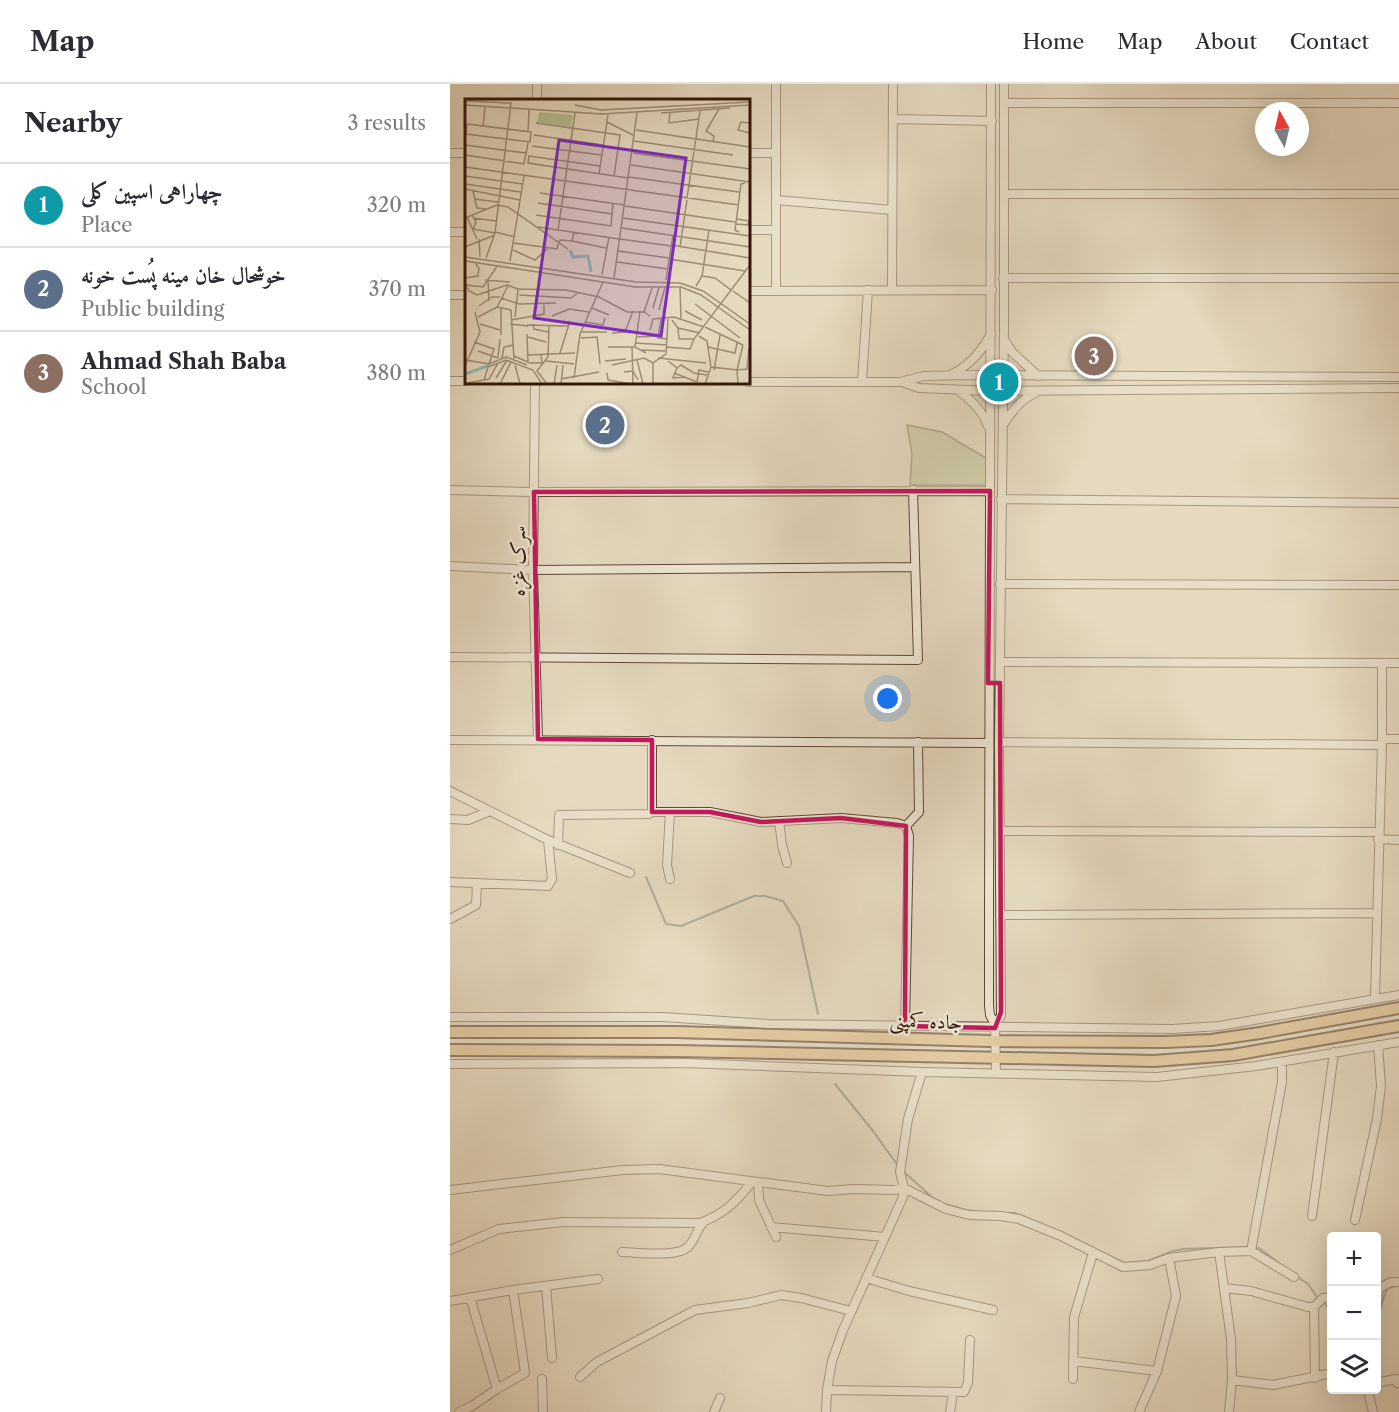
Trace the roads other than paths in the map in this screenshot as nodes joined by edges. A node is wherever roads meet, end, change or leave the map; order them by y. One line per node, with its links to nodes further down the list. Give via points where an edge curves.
1 (776, 84): 10 (street)
2 (893, 84): 7 (street)
3 (991, 84): 8 (street)
4 (1004, 84): 5 (street)
5 (1004, 103): 6 (street); 11 (street)
6 (1399, 103)
7 (893, 118): 8 (street); 14 (street)
8 (992, 121): 21 (street)
9 (750, 153): 10 (street)
10 (776, 153): 13 (street)
11 (1004, 194): 12 (street); 17 (street)
12 (1399, 194)
13 (776, 200): 14 (street); 16 (street)
14 (892, 210): 20 (street)
15 (750, 230): 16 (street)
16 (776, 230): 23 (street)
17 (1003, 278): 18 (street); 25 (street)
18 (1399, 278)
19 (868, 290): 20 (street); 23 (street); 33 (street)
20 (892, 290): 21 (street)
21 (992, 290): 24 (street)
22 (750, 291): 23 (street)
23 (776, 291)
24 (992, 333): 26 (street, via 975,358); 27 (street)
25 (1004, 339): 28 (street); 29 (street, via 1012,352)
26 (949, 375): 27 (street); 34 (street)
27 (991, 375): 28 (street); 40 (street)
28 (1003, 375): 29 (street); 41 (street)
29 (1039, 376): 30 (street)
30 (1380, 377): 31 (street); 36 (street)
31 (1399, 377)
32 (750, 381): 33 (street)
33 (862, 381): 34 (street)
34 (900, 382): 38 (street, via 919,388)
35 (535, 384): 47 (street, سرک غزه)
36 (1380, 388): 37 (street); 39 (street)
37 (1399, 388)
38 (958, 389): 40 (street); 43 (street, via 984,416)
39 (1041, 390): 41 (street); 42 (street, via 1013,410)
40 (991, 391): 41 (street); 43 (street)
41 (1002, 391): 42 (street)
42 (1002, 426): 48 (street)
43 (990, 430): 46 (street)
44 (450, 490): 47 (street)
45 (913, 490): 46 (street); 47 (street); 51 (street)
46 (990, 491): 60 (street)
47 (534, 492): 52 (street, سرک غزه)
48 (1001, 499): 49 (street); 53 (street)
49 (1399, 503)
50 (450, 566): 52 (street)
51 (914, 567): 52 (street); 56 (street, via 918,660)
52 (533, 570): 56 (street, سرک غزه)
53 (1000, 584): 54 (street); 57 (street)
54 (1399, 585)
55 (450, 657): 56 (street)
56 (536, 657): 63 (street, سرک غزه)
57 (1000, 662): 58 (street); 61 (street)
58 (1382, 663): 59 (street); 68 (street)
59 (1399, 663)
60 (988, 683): 61 (street); 69 (street)
61 (1000, 683): 67 (street)
62 (1399, 738): 68 (street)
63 (538, 739): 64 (street); 65 (street)
64 (450, 740)
65 (652, 740): 66 (street); 74 (street)
66 (918, 742): 69 (street); 78 (street, via 919,812)
67 (999, 742): 68 (street); 72 (street)
68 (1382, 742): 80 (street)
69 (988, 743): 71 (street)
70 (450, 791): 73 (street)
71 (989, 808): 72 (street); 97 (street, via 989,1006)
72 (999, 808): 79 (street)
73 (490, 811): 76 (street, via 468,820); 81 (street)
74 (652, 812): 75 (street); 83 (street, via 559,815)
75 (670, 812): 77 (street, via 710,812); 86 (street)
76 (450, 819)
77 (779, 821): 78 (street, via 841,818); 84 (street)
78 (906, 826): 96 (street, via 909,836)
79 (1000, 831): 80 (street); 90 (street)
80 (1378, 836): 82 (street); 89 (street)
81 (548, 840): 83 (street); 88 (street, via 552,879 548,886)
82 (1399, 840)
83 (558, 845): 85 (street)
84 (787, 863)
85 (630, 873)
86 (670, 879)
87 (450, 882): 88 (street)
88 (477, 883): 91 (street, via 476,905)
89 (1377, 914): 90 (street); 93 (street)
90 (1000, 915): 97 (street, via 1001,1016)
91 (450, 919)
92 (1399, 994): 93 (street)
93 (1375, 998): 97 (street, via 1219,1026)
94 (1399, 1008): 100 (highway, جاده کمپنی, via 1211,1040)
95 (450, 1017): 96 (street, via 663,1017 768,1024)
96 (905, 1026): 97 (street)
97 (995, 1026): 100 (street)
98 (1399, 1026): 105 (highway, جاده کمپنی, via 1203,1058)
99 (450, 1032): 100 (highway, جاده کمپنی, via 675,1032)
100 (996, 1041): 105 (street)
101 (1399, 1042): 102 (street)
102 (1378, 1045): 104 (street); 114 (street, via 1381,1086 1377,1119)
103 (450, 1050): 105 (highway, جاده کمپنی)
104 (1334, 1052): 106 (street); 113 (street)
105 (996, 1058): 109 (street)
106 (1282, 1062): 109 (street, via 1157,1077); 120 (street, via 1282,1082)
107 (450, 1064): 108 (street, via 685,1063)
108 (922, 1072): 109 (street); 111 (street, via 901,1168)
109 (996, 1073)
110 (755, 1182): 111 (street, via 828,1191); 112 (street, via 658,1169); 115 (street, via 736,1202); 116 (street)
111 (904, 1188): 118 (street); 123 (street, via 946,1209 1019,1219)
112 (450, 1190)
113 (1312, 1216)
114 (1355, 1220)
115 (705, 1222): 119 (street, via 562,1222 520,1226 499,1229); 121 (street, via 697,1228 687,1248 675,1253)
116 (771, 1227): 117 (street); 118 (street)
117 (776, 1237)
118 (885, 1237): 126 (street)
119 (450, 1250)
120 (1251, 1251): 122 (street); 125 (street)
121 (622, 1252)
122 (1219, 1252): 124 (street); 130 (street)
123 (1093, 1253): 124 (street, via 1123,1267 1150,1265); 141 (street, via 1074,1317)
124 (1169, 1258): 142 (street, via 1176,1296)
125 (1294, 1277)
126 (866, 1278): 137 (street); 138 (street)
127 (598, 1279): 129 (street)
128 (1399, 1282): 131 (street)
129 (546, 1286): 132 (street); 140 (street)
130 (1224, 1288): 136 (street); 148 (street)
131 (1381, 1288)
132 (513, 1290): 133 (street); 151 (street, via 525,1373)
133 (470, 1297): 135 (street); 151 (street)
134 (1327, 1298): 136 (street)
135 (450, 1301)
136 (1314, 1307): 145 (street)
137 (993, 1310)
138 (851, 1311): 144 (street, via 781,1295 695,1310 597,1362); 152 (street, via 832,1361)
139 (970, 1340): 153 (street, via 966,1388 964,1392)
140 (552, 1358)
141 (1073, 1361): 142 (street); 147 (street)
142 (1157, 1371): 161 (street)
143 (1327, 1374): 145 (street)
144 (580, 1377)
145 (1315, 1378): 148 (street, via 1273,1385)
146 (542, 1379): 157 (street)
147 (1073, 1379)
148 (1232, 1380): 162 (street)
149 (1381, 1382): 150 (street, via 1396,1379)
150 (1399, 1383)
151 (497, 1389): 156 (street)
152 (827, 1390): 153 (street); 159 (street)
153 (953, 1392): 160 (street)
154 (1369, 1394): 163 (street)
155 (720, 1398): 158 (street)
156 (459, 1412)
157 (543, 1412)
158 (714, 1412)
159 (826, 1412)
160 (950, 1412)
161 (1139, 1412)
162 (1229, 1412)
163 (1373, 1412)

